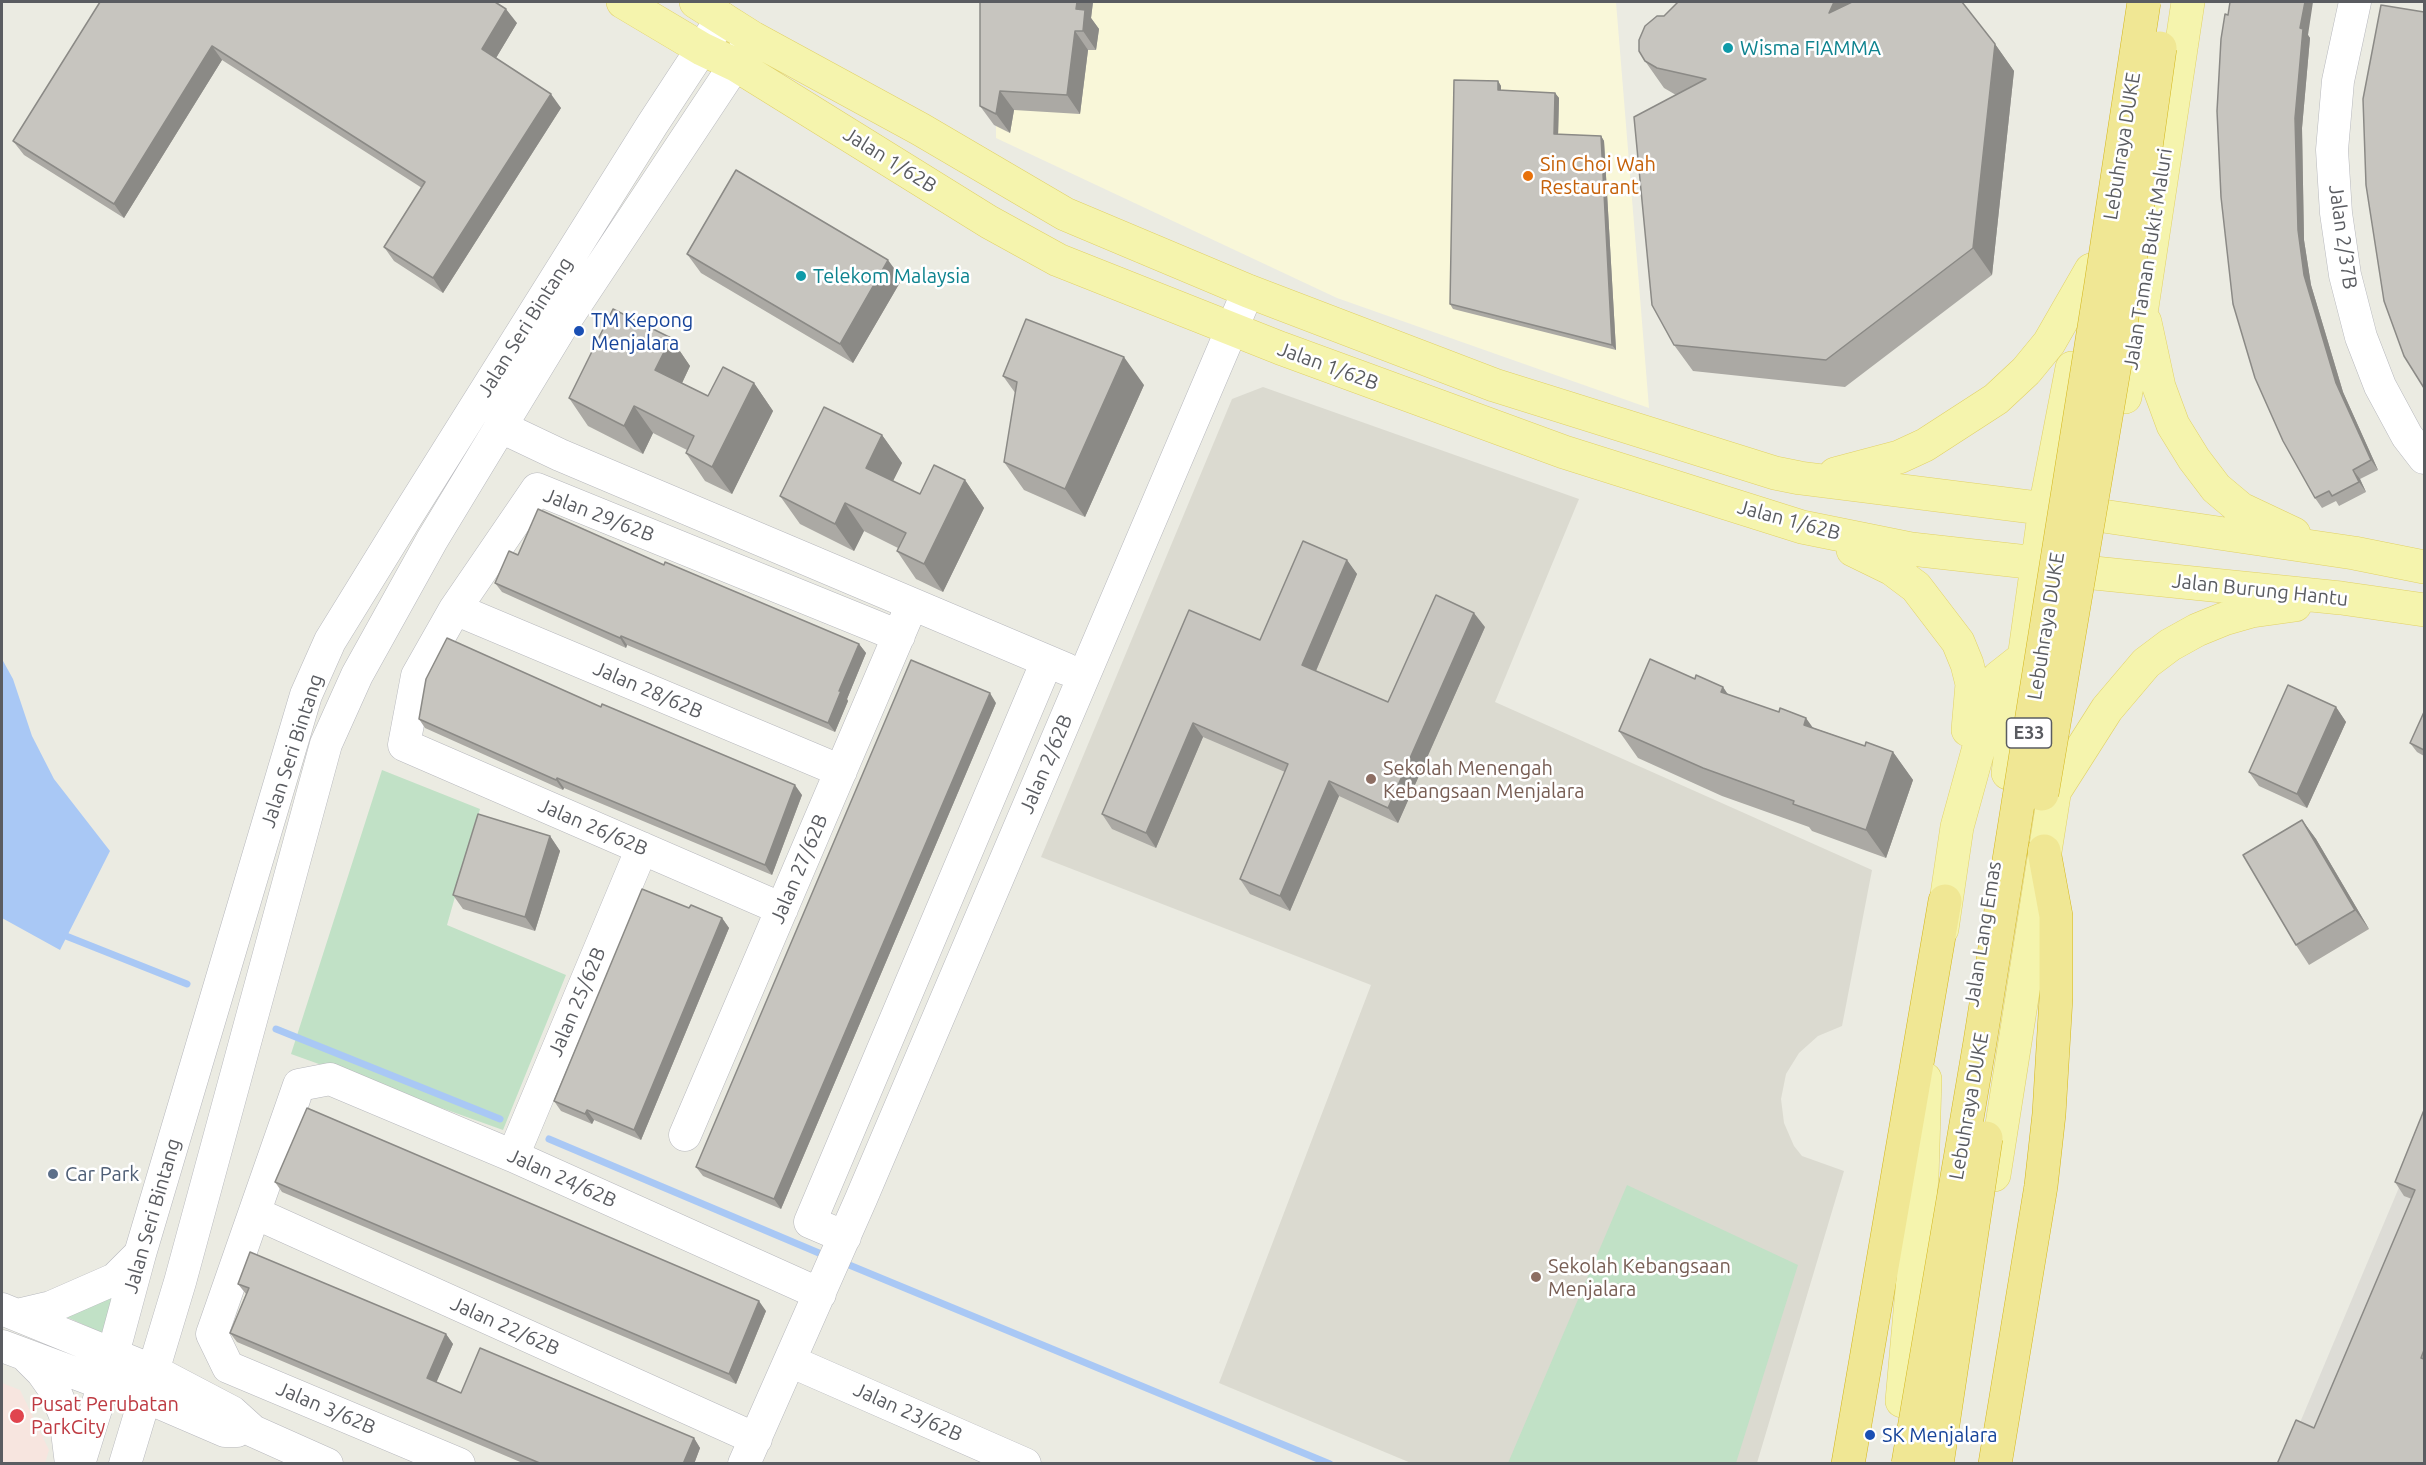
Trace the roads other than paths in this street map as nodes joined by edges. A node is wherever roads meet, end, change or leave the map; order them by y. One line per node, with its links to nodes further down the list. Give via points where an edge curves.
1 (623, 2): 8 (main road, Jalan 1/62B)
2 (2131, 2): 10 (main road)
3 (2144, 2): 62 (highway, Lebuhraya DUKE / E33, bridge, via 1982,1030)
4 (2166, 2): 63 (highway, Lebuhraya DUKE / E33, bridge, via 2118,346 1993,1089)
5 (2188, 2): 12 (main road, Jalan Taman Bukit Maluri)
6 (2355, 2): 15 (street, Jalan 2/37B, via 2338,81 2332,150 2337,224 2361,337 2380,386 2407,436)
7 (709, 10): 8 (street, Jalan Seri Bintang); 9 (main road, Jalan 1/62B)
8 (702, 48): 9 (main road, Jalan 1/62B); 44 (street, Jalan Seri Bintang, via 330,641 306,695)
9 (745, 52): 11 (main road, Jalan 1/62B, via 920,129 1065,214); 13 (main road, Jalan 1/62B, via 1030,246); 14 (street, Jalan Seri Bintang, via 563,324)
10 (2091, 270): 16 (main road, via 2049,343 1996,399 1899,458 1851,471); 17 (main road)
11 (1248, 291): 13 (street, Jalan 2/62B); 16 (main road, Jalan 1/62B, via 1494,385)
12 (2142, 307): 18 (main road, Jalan Taman Bukit Maluri); 20 (main road, via 2159,387 2173,424 2216,488 2241,509 2284,531)
13 (1232, 329): 19 (main road, Jalan 1/62B, via 1564,452); 31 (street, Jalan 2/62B)
14 (501, 427): 25 (street, Jalan 29/62B); 51 (street, Jalan Seri Bintang, via 370,651 326,744)
15 (2424, 458)
16 (1800, 478): 17 (main road, Jalan 1/62B)
17 (2045, 508): 18 (main road, Jalan 1/62B); 21 (main road, Jalan Lang Emas)
18 (2103, 516): 20 (main road); 23 (main road)
19 (1802, 527): 21 (main road, Jalan 1/62B, via 1911,549); 35 (main road, via 1905,578 1926,598 1958,642 1972,684)
20 (2354, 553): 22 (main road)
21 (2037, 563): 23 (main road, Jalan 1/62B); 29 (main road, Jalan Lang Emas)
22 (2424, 567)
23 (2094, 573): 24 (main road, Jalan Burung Hantu); 34 (main road)
24 (2341, 598): 27 (main road, Jalan Burung Hantu); 34 (main road, via 2252,611 2197,630 2170,645 2146,663 2107,709)
25 (912, 604): 28 (street, Jalan 27/62B); 30 (street, Jalan 29/62B)
26 (456, 609): 28 (street, Jalan 29/62B, via 537,489); 32 (street, Jalan 29/62B, via 417,676); 33 (street, Jalan 28/62B)
27 (2424, 610)
28 (898, 636): 33 (street, Jalan 27/62B)
29 (2022, 659): 35 (main road, via 1998,678); 52 (main road, Jalan Lang Emas, via 1968,1028)
30 (1047, 661): 31 (street, Jalan 29/62B); 43 (street, via 810,1222)
31 (1084, 676): 43 (street, Jalan 2/62B)
32 (404, 746): 36 (street, Jalan 26/62B)
33 (841, 771): 39 (street, Jalan 27/62B)
34 (2053, 793): 37 (main road)
35 (1957, 827): 38 (main road)
36 (642, 848): 39 (street, Jalan 26/62B); 41 (street, Jalan 25/62B)
37 (2044, 851): 64 (main road); 65 (highway, via 2056,916 2049,1114 2041,1186)
38 (1946, 901): 52 (main road, via 1925,1084 1922,1178); 60 (highway)
39 (782, 909): 40 (street, Jalan 27/62B)
40 (685, 1135)
41 (513, 1156): 42 (street, Jalan 24/62B, via 330,1079 299,1085); 45 (street, Jalan 24/62B)
42 (255, 1213): 53 (street, Jalan 22/62B); 58 (street, Jalan 3/62B, via 212,1334 228,1368)
43 (844, 1237): 45 (street, Jalan 2/62B)
44 (140, 1254): 46 (street, via 115,1280 51,1307); 48 (street, Jalan Seri Bintang)
45 (820, 1294): 49 (street, Jalan 2/62B)
46 (9, 1312): 48 (street)
47 (13, 1351): 50 (street); 54 (street, via 42,1372 54,1389 65,1415)
48 (113, 1354): 50 (street, Jalan Seri Bintang); 51 (street)
49 (790, 1361): 53 (street, Jalan 2/62B); 59 (street, Jalan 23/62B)
50 (104, 1384): 51 (street); 55 (street, Jalan Seri Bintang)
51 (150, 1384): 56 (street, Jalan Seri Bintang); 57 (street, via 225,1431 253,1431)
52 (1902, 1401): 61 (main road, Jalan Lang Emas)
53 (750, 1451)
54 (71, 1464)
55 (79, 1464)
56 (125, 1464)
57 (327, 1464)
58 (459, 1464)
59 (1025, 1464)
60 (1848, 1464)
61 (1892, 1464)
62 (1908, 1464)
63 (1937, 1464)
64 (1950, 1464)
65 (1995, 1464)

